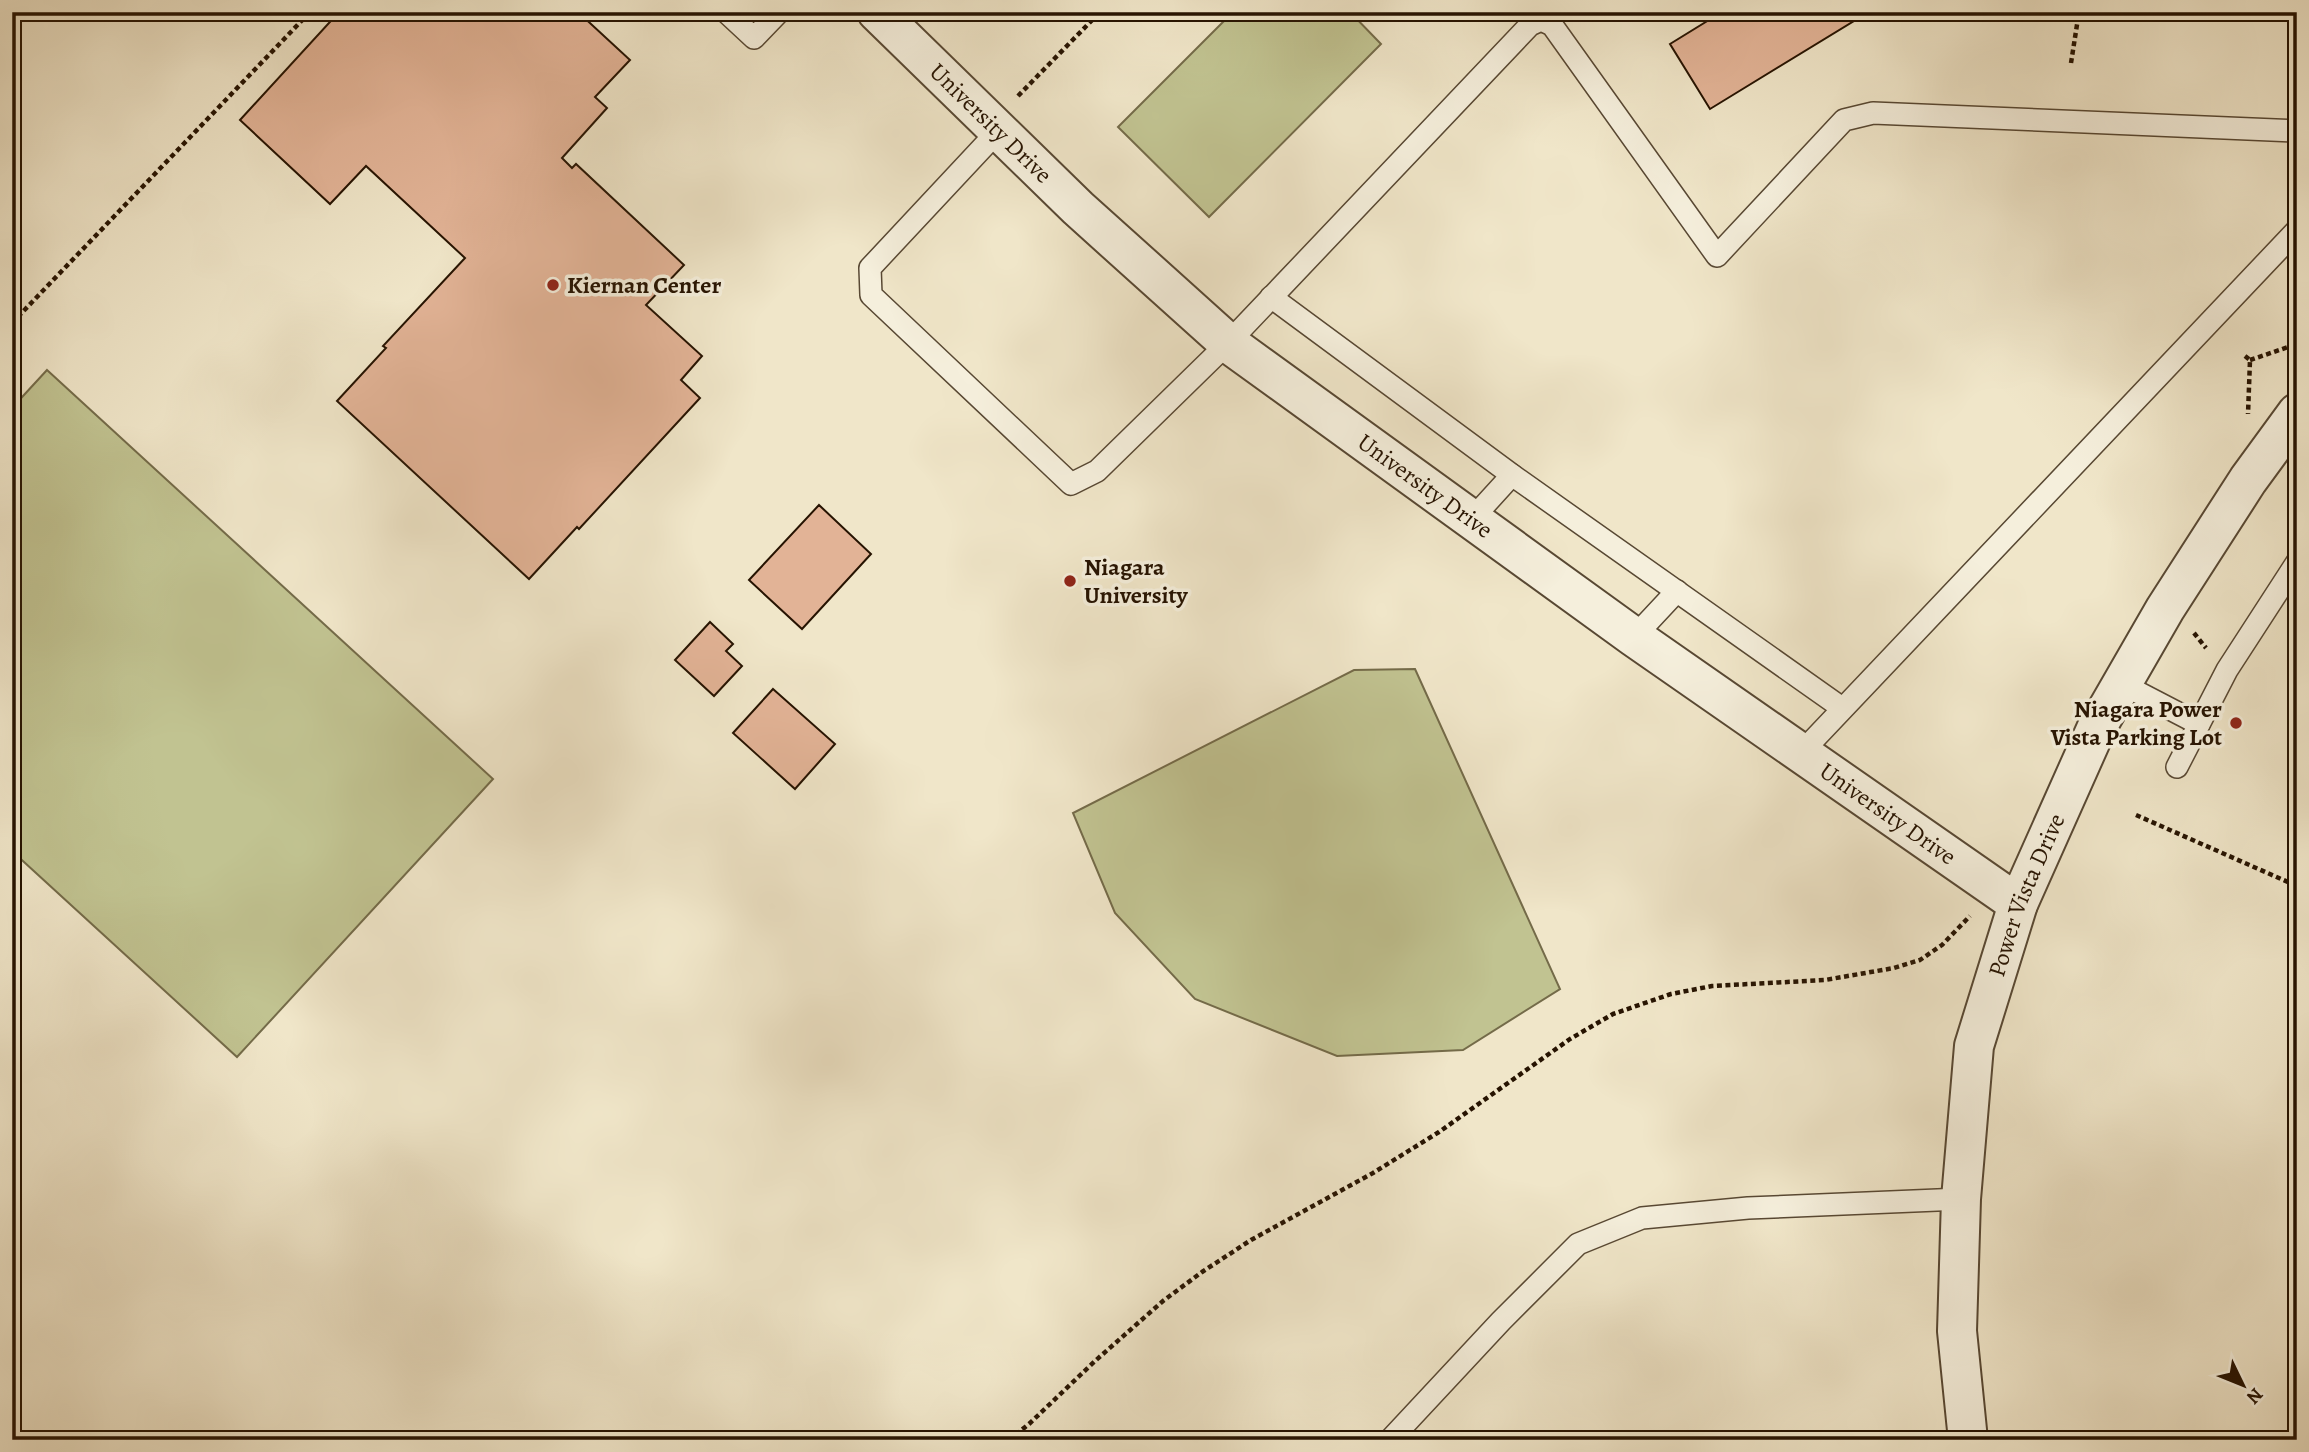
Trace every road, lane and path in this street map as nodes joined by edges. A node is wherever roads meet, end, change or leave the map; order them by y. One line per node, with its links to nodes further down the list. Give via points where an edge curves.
1 (310, 12): 13 (path)
2 (726, 12): 3 (lane, via 754,38)
3 (779, 12)
4 (877, 12): 9 (street, University Drive)
5 (1100, 12): 8 (path, via 1017,95)
6 (2079, 12): 7 (path)
7 (2071, 63)
8 (1026, 104)
9 (999, 130): 14 (street, University Drive); 14 (lane, via 870,268 871,295 1071,484 1097,471)
10 (2297, 131): 12 (lane, via 1873,113 1857,116 1844,120 1717,256 1552,25 1541,20 1530,25)
11 (2297, 230): 26 (lane)
12 (1271, 297): 14 (lane); 18 (lane)
13 (12, 323)
14 (1227, 343): 19 (street, University Drive)
15 (2297, 344): 17 (path, via 2248,358)
16 (2297, 413): 25 (street, Power Vista Drive, via 2225,515)
17 (2248, 418)
18 (1512, 475): 19 (lane); 21 (lane)
19 (1471, 520): 23 (street, University Drive)
20 (2297, 562): 27 (lane, via 2227,670)
21 (1677, 592): 23 (lane); 26 (lane)
22 (2192, 629): 24 (path)
23 (1634, 637): 28 (street, University Drive)
24 (2213, 657)
25 (2122, 684): 27 (lane); 32 (street, Power Vista Drive, via 2097,727)
26 (1842, 708): 28 (lane)
27 (2199, 723): 29 (lane)
28 (1800, 754): 32 (street, University Drive)
29 (2177, 767)
30 (2136, 815): 31 (path)
31 (2297, 886)
32 (2018, 904): 34 (street, Power Vista Drive, via 1974,1046)
33 (1976, 910): 37 (path, via 1920,960 1859,976 1712,986 1613,1014 1373,1174 1202,1272 1153,1310)
34 (1961, 1199): 38 (lane, via 1748,1208 1642,1218 1578,1244); 39 (street, Power Vista Drive, via 1957,1331)
35 (493, 1440): 36 (path)
36 (554, 1440)
37 (1009, 1440)
38 (1390, 1440)
39 (1968, 1440)

